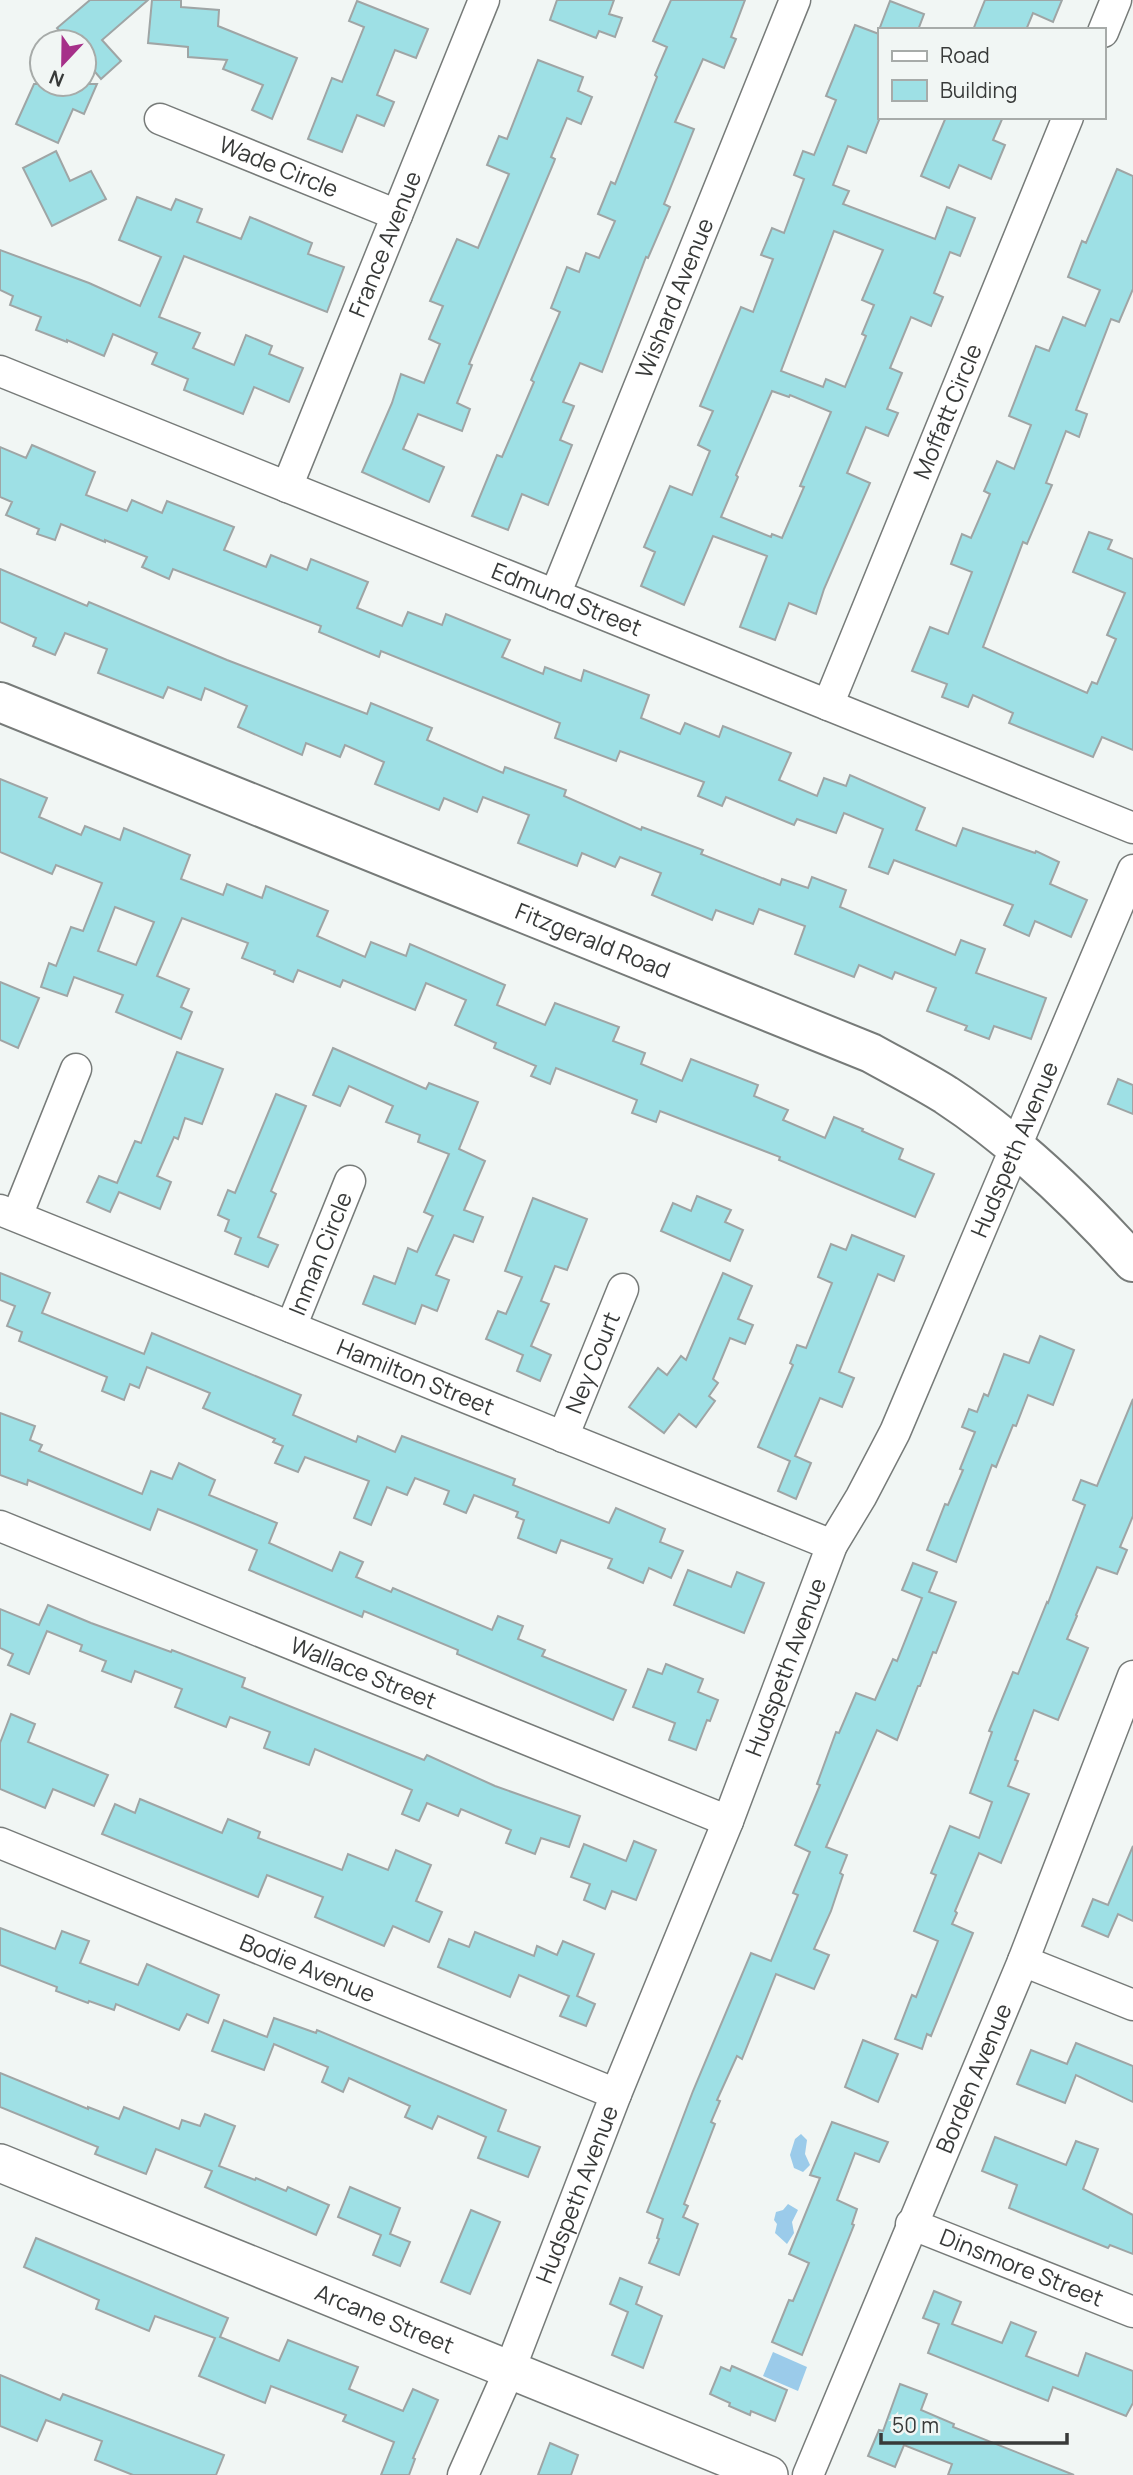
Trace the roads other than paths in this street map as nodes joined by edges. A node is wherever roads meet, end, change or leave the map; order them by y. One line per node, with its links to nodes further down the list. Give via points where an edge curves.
1 (484, 0): 7 (street, France Avenue)
2 (795, 0): 10 (street, Wishard Avenue)
3 (1116, 0): 4 (street)
4 (1105, 28)
5 (160, 119): 7 (street, Wade Circle)
6 (1067, 119): 12 (street, Moffatt Circle)
7 (397, 215): 9 (street, France Avenue)
8 (0, 371): 9 (street, Edmund Street)
9 (287, 487): 10 (street, Edmund Street)
10 (555, 595): 12 (street, Edmund Street)
11 (0, 702): 16 (main road, Fitzgerald Road, via 871,1053 946,1096)
12 (828, 705): 13 (street, Edmund Street)
13 (1133, 828)
14 (1133, 870): 16 (street, Hudspeth Avenue)
15 (76, 1069): 18 (street)
16 (1015, 1147): 19 (main road, Fitzgerald Road, via 1065,1190); 24 (street, Hudspeth Avenue, via 895,1432)
17 (350, 1181): 21 (street, Inman Circle)
18 (8, 1213): 21 (street, Hamilton Street)
19 (1133, 1262)
20 (623, 1289): 22 (street, Ney Court)
21 (291, 1327): 22 (street, Hamilton Street)
22 (563, 1437): 24 (street, Hamilton Street)
23 (0, 1526): 26 (street, Wallace Street)
24 (832, 1545): 26 (street, Hudspeth Avenue)
25 (1131, 1689): 28 (street, Borden Avenue)
26 (728, 1821): 30 (street, Hudspeth Avenue)
27 (0, 1843): 30 (street, Bodie Avenue)
28 (1023, 1961): 29 (street); 32 (street, Borden Avenue)
29 (1133, 2005)
30 (616, 2094): 34 (street, Hudspeth Avenue)
31 (0, 2163): 34 (street, Arcane Street)
32 (911, 2224): 33 (street, Dinsmore Street); 37 (street, Borden Avenue)
33 (1133, 2312)
34 (510, 2369): 35 (street, Hudspeth Avenue); 36 (street, Arcane Street)
35 (463, 2475)
36 (769, 2475)
37 (807, 2475)

